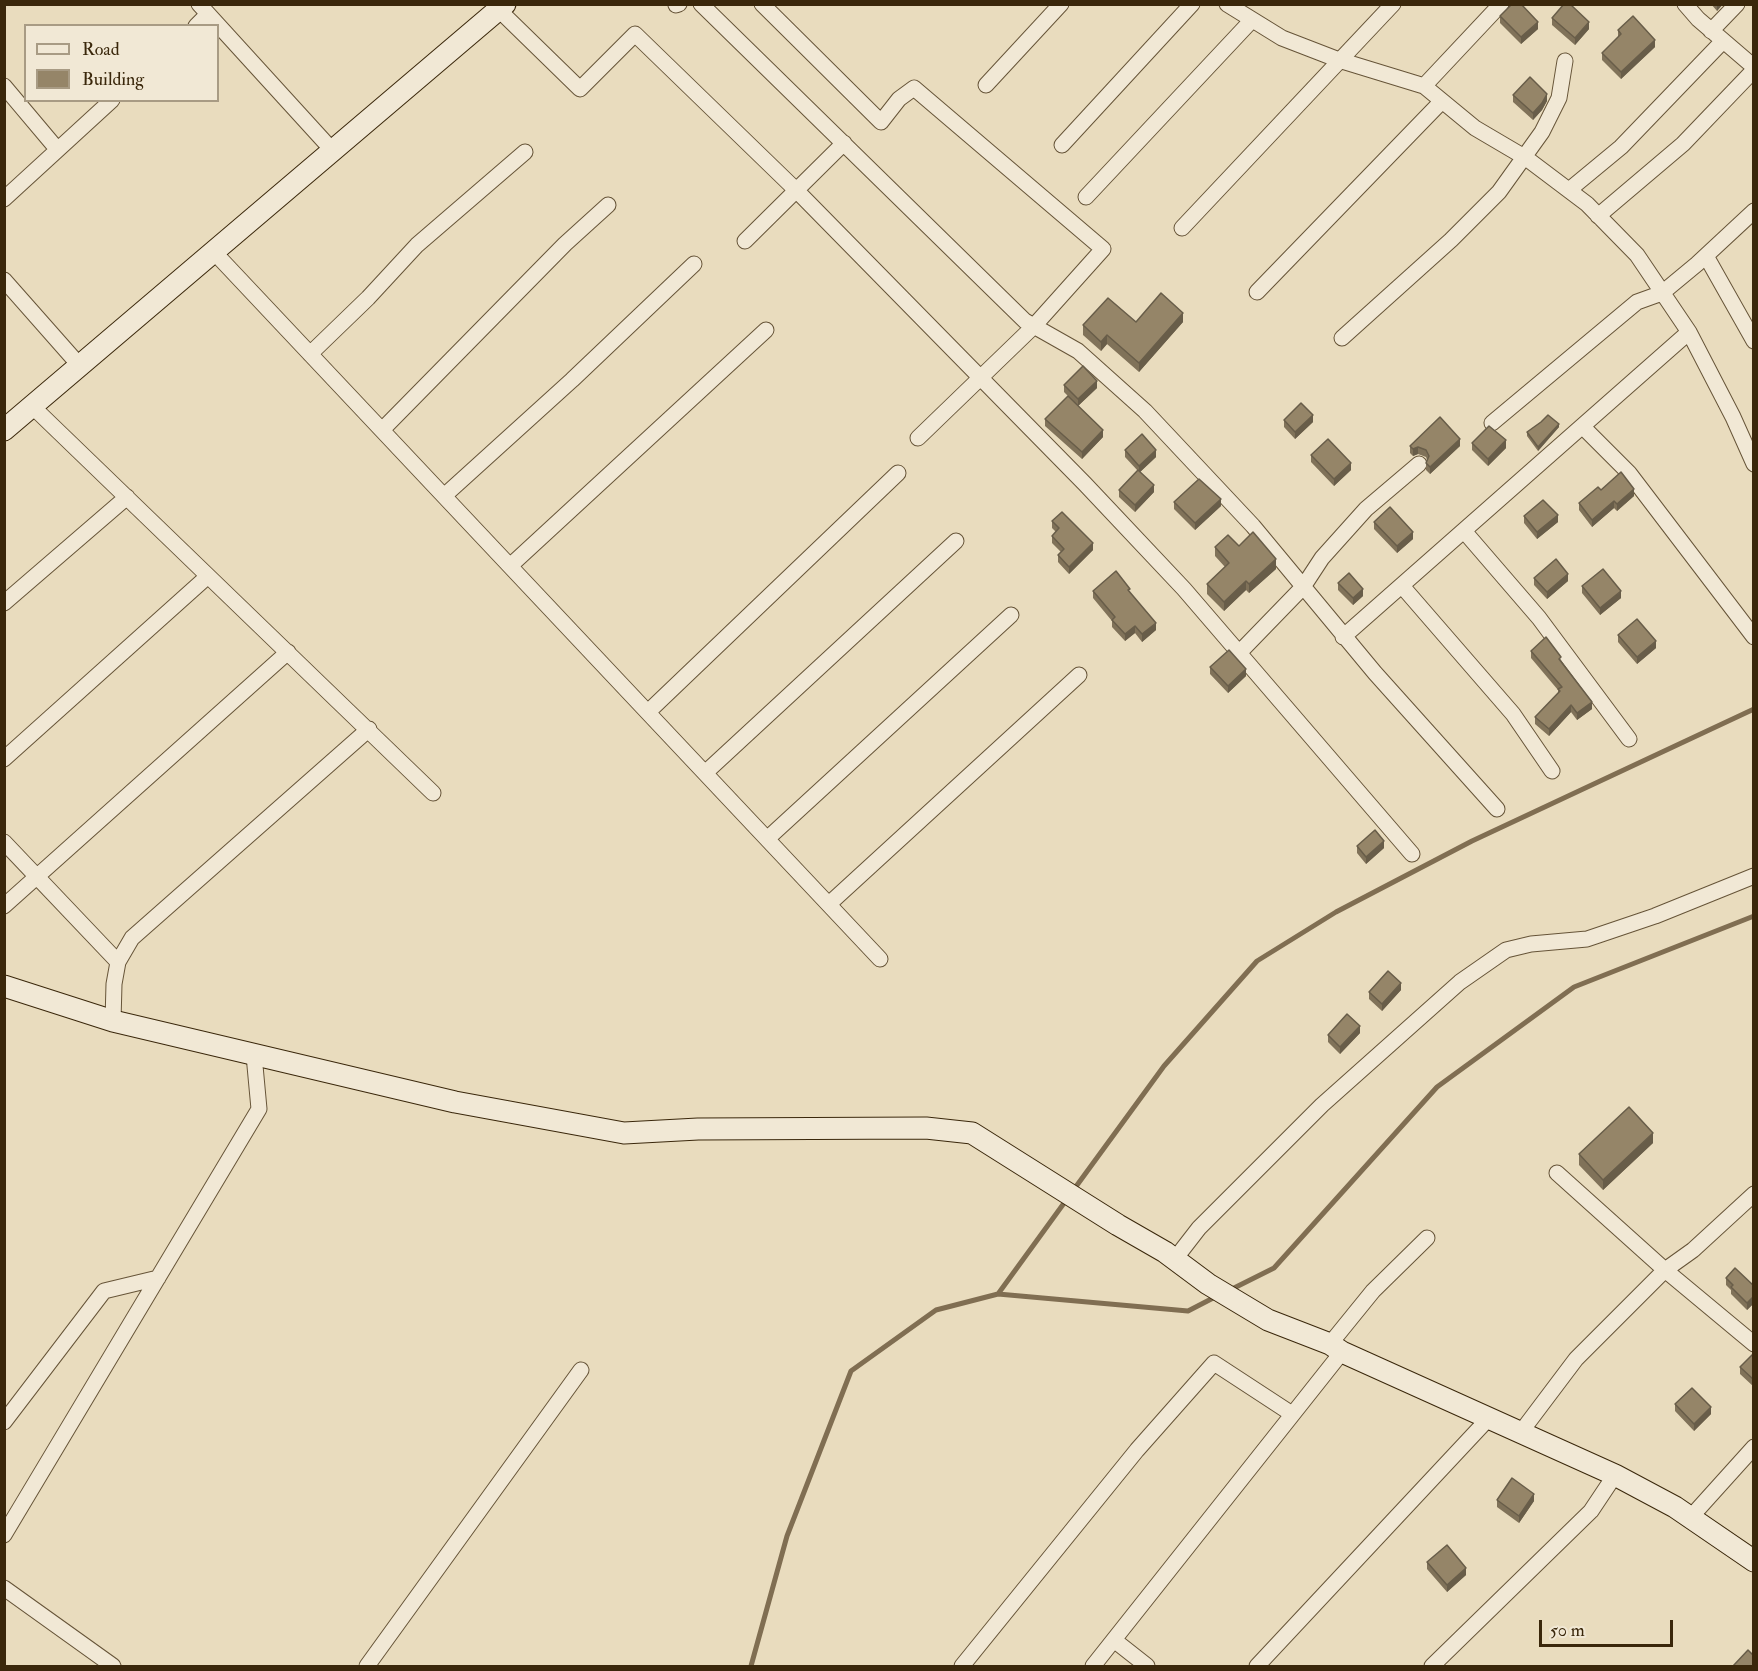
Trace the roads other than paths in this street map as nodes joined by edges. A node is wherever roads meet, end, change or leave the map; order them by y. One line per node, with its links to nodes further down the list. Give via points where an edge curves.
1 (701, 4): 25 (street)
2 (762, 4): 46 (street, via 881,123 899,99 914,88 1103,249)
3 (1061, 4): 20 (street)
4 (1192, 4): 26 (street)
5 (1227, 4): 12 (street)
6 (1393, 4): 17 (street)
7 (1502, 4): 22 (street)
8 (1685, 4): 16 (street)
9 (1737, 4): 16 (street)
10 (499, 6): 28 (street); 32 (street, via 580,89 635,34)
11 (203, 9): 13 (street); 14 (street)
12 (1252, 20): 17 (street, via 1282,38); 33 (street)
13 (197, 24)
14 (217, 24)
15 (219, 26): 28 (street)
16 (1717, 36): 19 (street); 31 (street, via 1621,147)
17 (1339, 60): 22 (street); 38 (street)
18 (1565, 61): 30 (street, via 1558,98)
19 (1754, 68): 37 (street, via 1683,144)
20 (986, 85)
21 (4, 86): 27 (street)
22 (1424, 86): 23 (street)
23 (1442, 101): 30 (street, via 1475,128); 44 (street)
24 (110, 102): 27 (street)
25 (844, 143): 32 (street); 46 (street)
26 (1062, 146)
27 (57, 149): 34 (street)
28 (333, 151): 40 (street)
29 (525, 152): 51 (street, via 417,245)
30 (1526, 158): 31 (street); 49 (street, via 1499,192 1451,240)
31 (1569, 190): 37 (street)
32 (797, 191): 39 (street); 53 (street)
33 (1086, 197)
34 (4, 199)
35 (608, 205): 58 (street)
36 (1754, 211): 41 (street)
37 (1598, 216): 45 (street, via 1637,255)
38 (1182, 228)
39 (745, 241)
40 (214, 252): 51 (street); 52 (street)
41 (1706, 256): 45 (street); 50 (street)
42 (694, 264): 63 (street)
43 (4, 280): 52 (street)
44 (1257, 292)
45 (1662, 292): 48 (street); 55 (street, via 1637,302)
46 (1034, 326): 53 (street); 70 (street, via 1078,351 1145,411 1253,526)
47 (766, 330): 67 (street)
48 (1689, 332): 56 (street); 61 (street)
49 (1341, 338)
50 (1754, 341)
51 (310, 354): 58 (street)
52 (80, 366): 54 (street)
53 (980, 378): 59 (street); 76 (street, via 1184,589)
54 (33, 406): 57 (street); 64 (street)
55 (1492, 423)
56 (1582, 427): 65 (street); 74 (street, via 1629,472)
57 (5, 428)
58 (382, 430): 63 (street)
59 (918, 438)
60 (1419, 464): 70 (street, via 1366,509 1322,558)
61 (1754, 464)
62 (898, 473): 78 (street)
63 (444, 496): 67 (street)
64 (127, 497): 68 (street); 71 (street)
65 (1464, 531): 69 (street); 80 (street, via 1539,618)
66 (956, 541): 83 (street)
67 (510, 566): 78 (street)
68 (208, 576): 75 (street); 81 (street)
69 (1402, 586): 73 (street); 82 (street, via 1513,714)
70 (1303, 587): 73 (street); 76 (street)
71 (4, 603)
72 (1011, 615): 86 (street)
73 (1343, 637): 85 (street)
74 (1754, 637)
75 (288, 652): 79 (street); 90 (street)
76 (1239, 653): 88 (street)
77 (1079, 675): 91 (street)
78 (648, 712): 83 (street)
79 (369, 729): 84 (street); 94 (street, via 132,938)
80 (1629, 739)
81 (4, 759)
82 (1552, 771)
83 (705, 773): 86 (street)
84 (434, 793)
85 (1497, 809)
86 (767, 839): 91 (street)
87 (4, 842): 90 (street)
88 (1412, 854)
89 (1754, 876): 101 (street, via 1587,939 1506,950 1460,982 1322,1106 1199,1228)
90 (37, 877): 92 (street); 94 (street)
91 (829, 904): 93 (street)
92 (4, 906)
93 (880, 959)
94 (118, 962): 96 (street)
95 (4, 986): 96 (street)
96 (113, 1021): 97 (street)
97 (254, 1055): 101 (street, via 455,1102 624,1132 927,1128 972,1133); 103 (street, via 259,1108)
98 (1557, 1173): 102 (street)
99 (1754, 1194): 102 (street, via 1694,1250)
100 (1427, 1238): 105 (street, via 1373,1291)
101 (1175, 1259): 105 (street, via 1268,1320)
102 (1665, 1270): 104 (street); 110 (street, via 1576,1359)
103 (158, 1278): 109 (street, via 104,1291); 114 (street)
104 (1754, 1344)
105 (1336, 1348): 107 (street); 108 (street)
106 (581, 1370): 119 (street)
107 (1292, 1414): 117 (street); 120 (street, via 1214,1363 1137,1450)
108 (1489, 1418): 110 (street); 123 (street)
109 (4, 1422)
110 (1521, 1432): 112 (street)
111 (1754, 1447): 113 (street)
112 (1615, 1475): 113 (street); 124 (street, via 1592,1511)
113 (1690, 1518): 115 (street)
114 (4, 1535)
115 (1754, 1561)
116 (4, 1588): 118 (street)
117 (1114, 1640): 121 (street); 122 (street)
118 (113, 1666)
119 (367, 1666)
120 (962, 1666)
121 (1093, 1666)
122 (1147, 1666)
123 (1257, 1666)
124 (1432, 1666)

